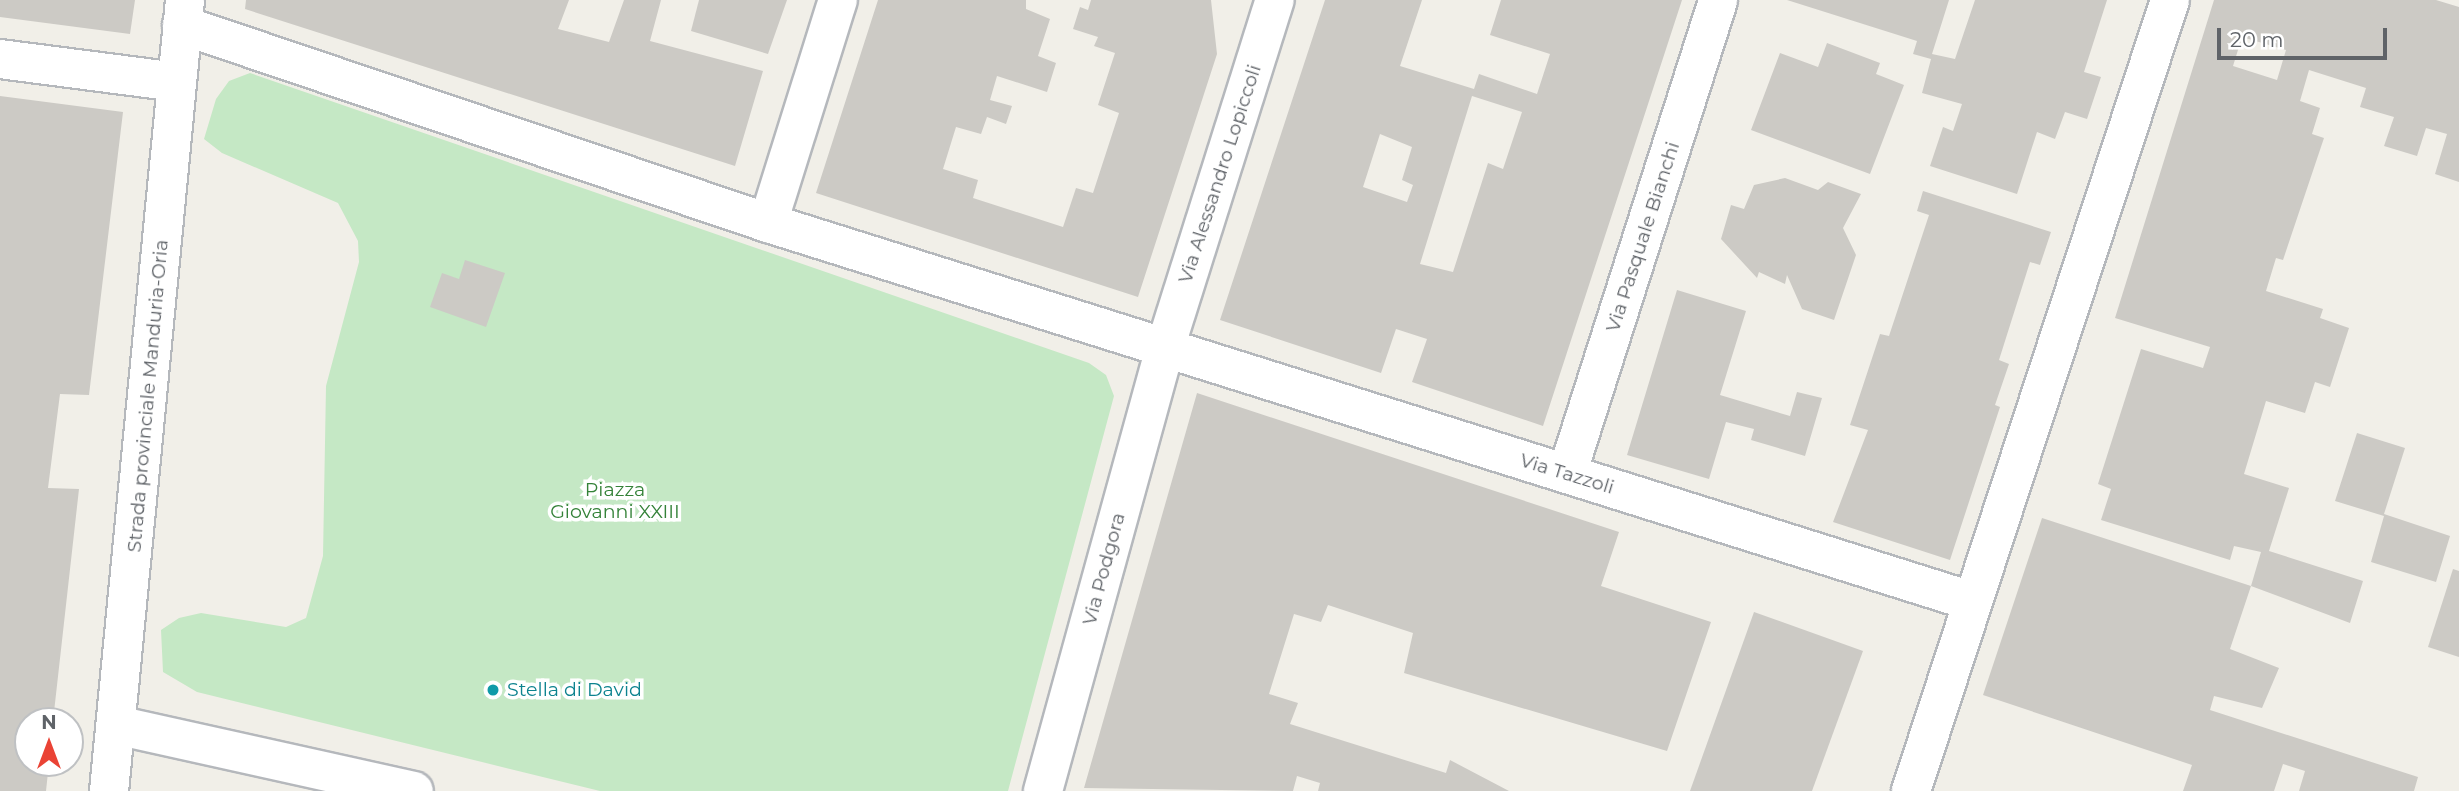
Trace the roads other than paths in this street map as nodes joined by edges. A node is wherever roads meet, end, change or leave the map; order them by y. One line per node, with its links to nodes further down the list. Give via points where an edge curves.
1 (838, 0): 8 (street)
2 (1275, 0): 9 (street, Via Alessandro Lopiccoli)
3 (1718, 0): 10 (street, Via Pasquale Bianchi)
4 (2170, 0): 11 (street)
5 (183, 13): 7 (street, Strada provinciale Manduria-Oria); 8 (street)
6 (0, 59): 7 (street)
7 (176, 82): 12 (street, Strada provinciale Manduria-Oria)
8 (768, 223): 9 (street)
9 (1165, 348): 10 (street, Via Tazzoli); 15 (street, Via Podgora)
10 (1567, 474): 11 (street, Via Tazzoli)
11 (1968, 600): 16 (street)
12 (116, 725): 13 (street, Strada provinciale Manduria-Oria); 14 (street)
13 (109, 791)
14 (414, 791)
15 (1043, 791)
16 (1911, 791)

